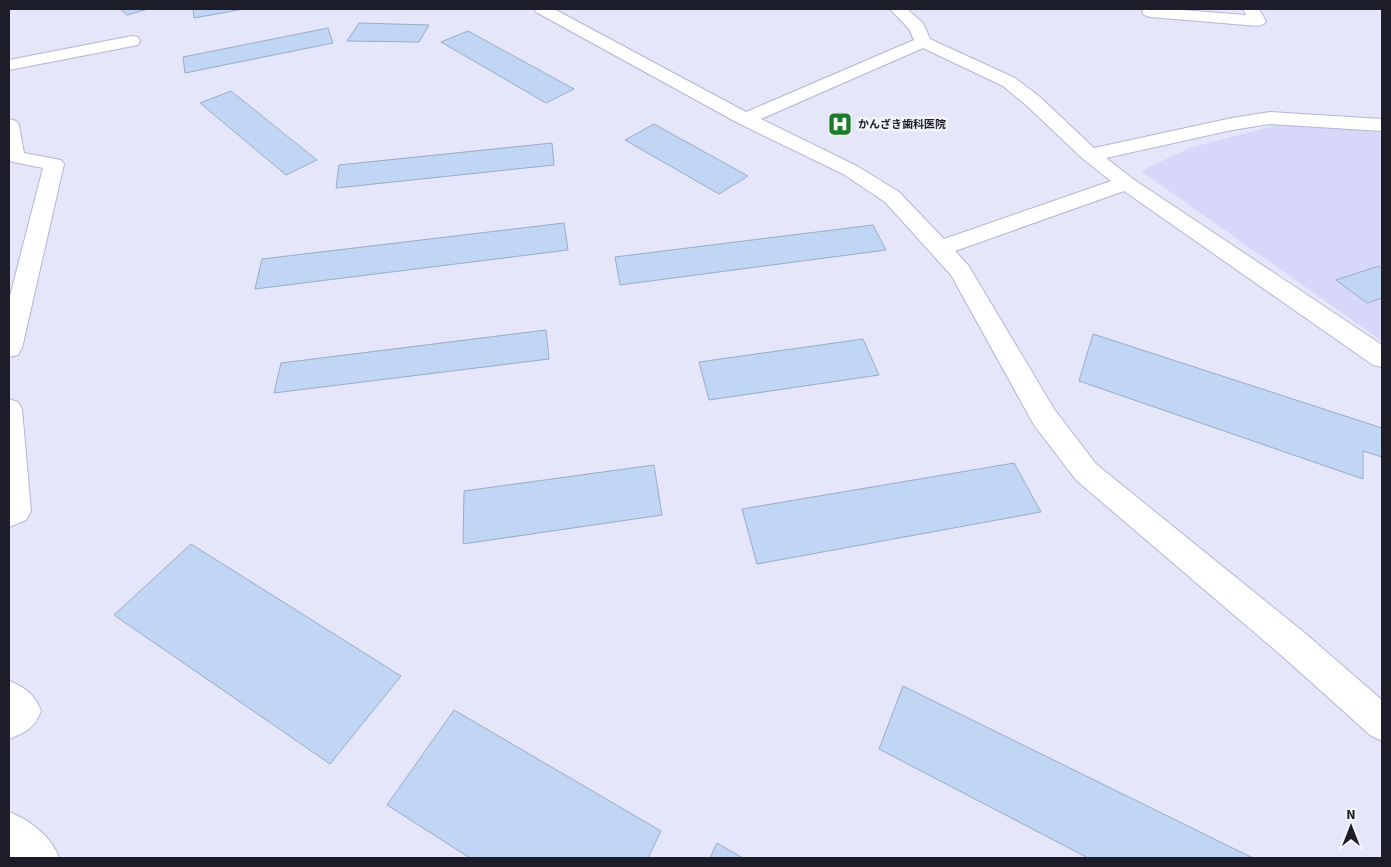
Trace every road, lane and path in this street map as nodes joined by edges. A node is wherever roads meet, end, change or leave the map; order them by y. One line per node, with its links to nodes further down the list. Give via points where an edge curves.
1 (542, 9): 8 (street)
2 (898, 9): 6 (street, via 917,27)
3 (1251, 9): 4 (street, via 1258,21)
4 (1150, 12)
5 (132, 41): 7 (street)
6 (923, 42): 8 (street); 11 (street, via 1009,82)
7 (9, 65)
8 (745, 119): 13 (street, via 850,170 892,197)
9 (9, 125): 14 (street, via 15,157 54,164)
10 (1382, 125): 11 (street, via 1270,118)
11 (1090, 156): 12 (street)
12 (1126, 183): 13 (street); 15 (street)
13 (940, 248): 20 (street, via 960,270 1044,416 1086,472 1294,645)
14 (9, 348)
15 (1382, 358)
16 (9, 409): 17 (street, via 16,511)
17 (9, 514)
18 (9, 698): 19 (street, via 24,711)
19 (9, 721)
20 (1382, 723)
21 (9, 831): 22 (street)
22 (40, 858)

